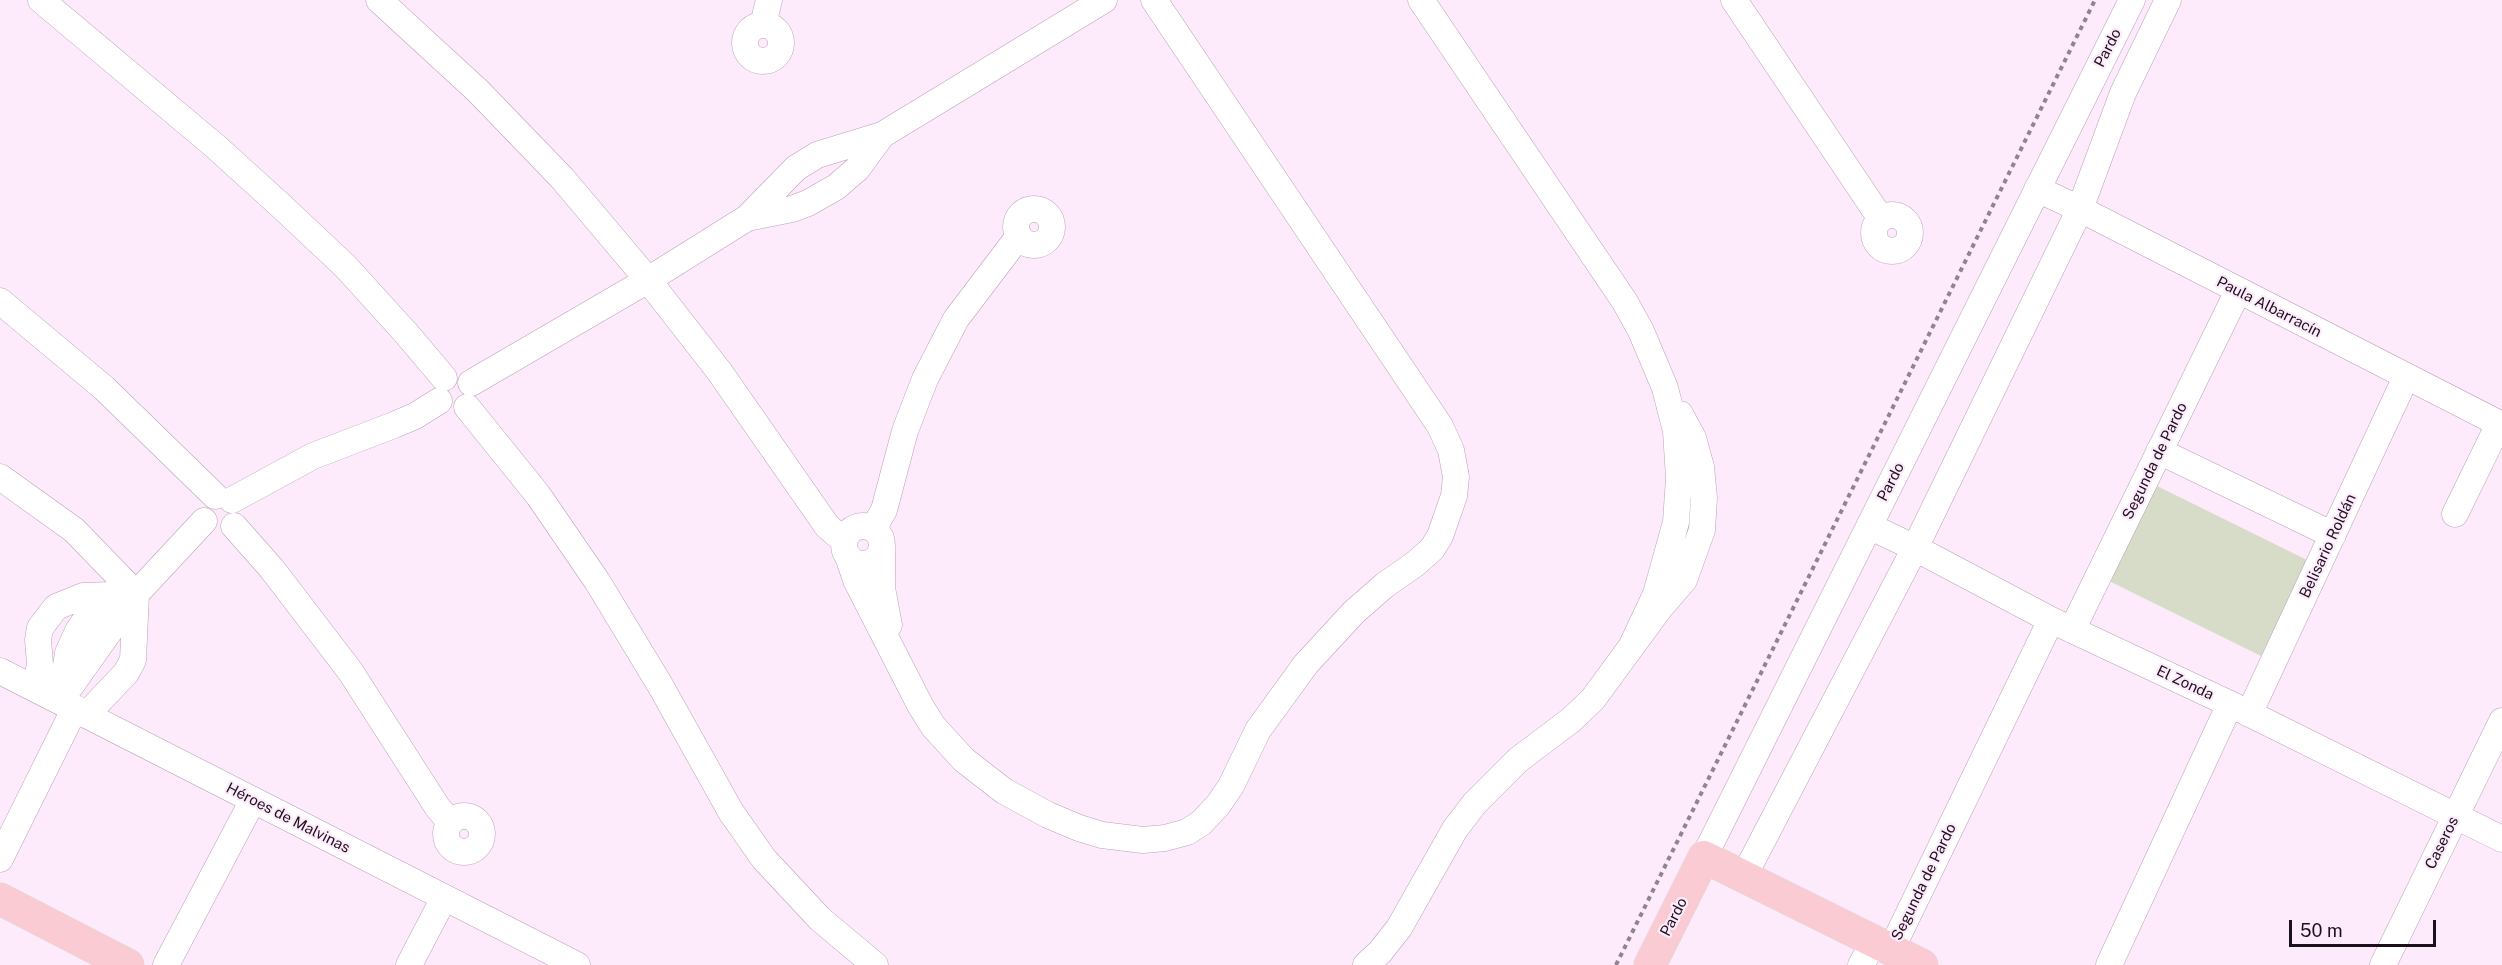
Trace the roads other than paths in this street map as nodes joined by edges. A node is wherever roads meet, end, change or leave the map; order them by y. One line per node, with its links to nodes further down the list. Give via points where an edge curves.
1 (41, 0): 22 (street, via 215,146 365,287)
2 (380, 0): 17 (street, via 536,150)
3 (769, 0): 10 (street)
4 (1104, 0): 11 (street)
5 (1154, 0): 41 (street, via 1440,426 1456,477 1448,519 1432,549 1354,612 1306,664 1258,730 1218,805 1187,832 1166,838 1125,838 1079,828 1004,791 964,760 933,726)
6 (1421, 0): 21 (street, via 1625,302)
7 (1734, 0): 15 (street)
8 (2132, 0): 12 (street, Pardo)
9 (2168, 0): 13 (street, via 2123,93)
10 (763, 25)
11 (882, 135): 14 (street, via 817,155 796,168); 14 (street, via 857,169 836,187 808,203)
12 (2037, 189): 13 (street, Paula Albarracín); 33 (street, Pardo)
13 (2080, 209): 18 (street, Paula Albarracín); 37 (street)
14 (747, 218): 17 (street)
15 (1881, 219)
16 (1019, 236): 35 (street, via 956,319 934,359 905,430)
17 (648, 280): 23 (street); 36 (street, via 719,372 827,526)
18 (2238, 291): 20 (street, Paula Albarracín); 25 (street, Segunda de Pardo)
19 (0, 301): 27 (street, via 104,388)
20 (2406, 377): 24 (street, Paula Albarracín); 34 (street, Belisario Roldán)
21 (1665, 388): 29 (street, via 1676,431); 30 (street, via 1693,438 1701,467)
22 (442, 390): 23 (street, via 456,375 462,376); 27 (street, via 405,421 313,456)
23 (469, 395): 61 (street, via 597,581 731,812 764,859 820,919)
24 (2501, 425): 28 (street)
25 (2159, 451): 34 (street); 39 (street, Segunda de Pardo)
26 (0, 477): 38 (street, via 60,518)
27 (224, 498): 31 (street, via 205,504); 32 (street, via 236,504 239,515)
28 (2454, 514)
29 (1676, 515): 30 (street); 40 (street, via 1656,594)
30 (1703, 518): 40 (street, via 1684,580)
31 (204, 522): 32 (street, via 219,532); 38 (street)
32 (234, 526): 49 (street, via 350,671 438,808)
33 (1869, 526): 37 (street, El Zonda); 51 (street, Pardo)
34 (2333, 535): 45 (street, Belisario Roldán)
35 (878, 539): 36 (street, via 864,526 858,527 851,530); 36 (street, via 875,560 869,563 856,563); 41 (street, via 884,605)
36 (847, 547): 41 (street, via 856,580)
37 (1915, 548): 39 (street, El Zonda); 53 (street)
38 (136, 594): 43 (street, via 83,596 56,607 40,628); 44 (street, via 133,660 126,673); 44 (street, via 111,601 87,618 68,653)
39 (2061, 625): 45 (street, El Zonda); 56 (street, Segunda de Pardo)
40 (1633, 643): 62 (street, via 1593,699 1518,760 1475,803 1455,829 1399,928)
41 (898, 660)
42 (0, 671): 43 (street, Héroes de Malvinas)
43 (36, 688): 44 (street, Héroes de Malvinas)
44 (74, 708): 47 (street, Héroes de Malvinas); 52 (street)
45 (2240, 709): 48 (street, El Zonda); 65 (street, Belisario Roldán)
46 (2502, 721): 48 (street, Caseros)
47 (253, 800): 54 (street, Héroes de Malvinas); 58 (street)
48 (2455, 816): 50 (street, El Zonda); 66 (street, Caseros)
49 (453, 820)
50 (2502, 839)
51 (1704, 857): 53 (main road); 63 (main road, Pardo)
52 (0, 859)
53 (1744, 876): 56 (main road)
54 (444, 898): 59 (street); 60 (street, Héroes de Malvinas)
55 (0, 899): 57 (main road)
56 (1875, 952): 64 (main road)
57 (128, 965)
58 (166, 965)
59 (409, 965)
60 (577, 965)
61 (875, 965)
62 (1366, 965)
63 (1650, 965)
64 (1922, 965)
65 (2109, 965)
66 (2383, 965)

